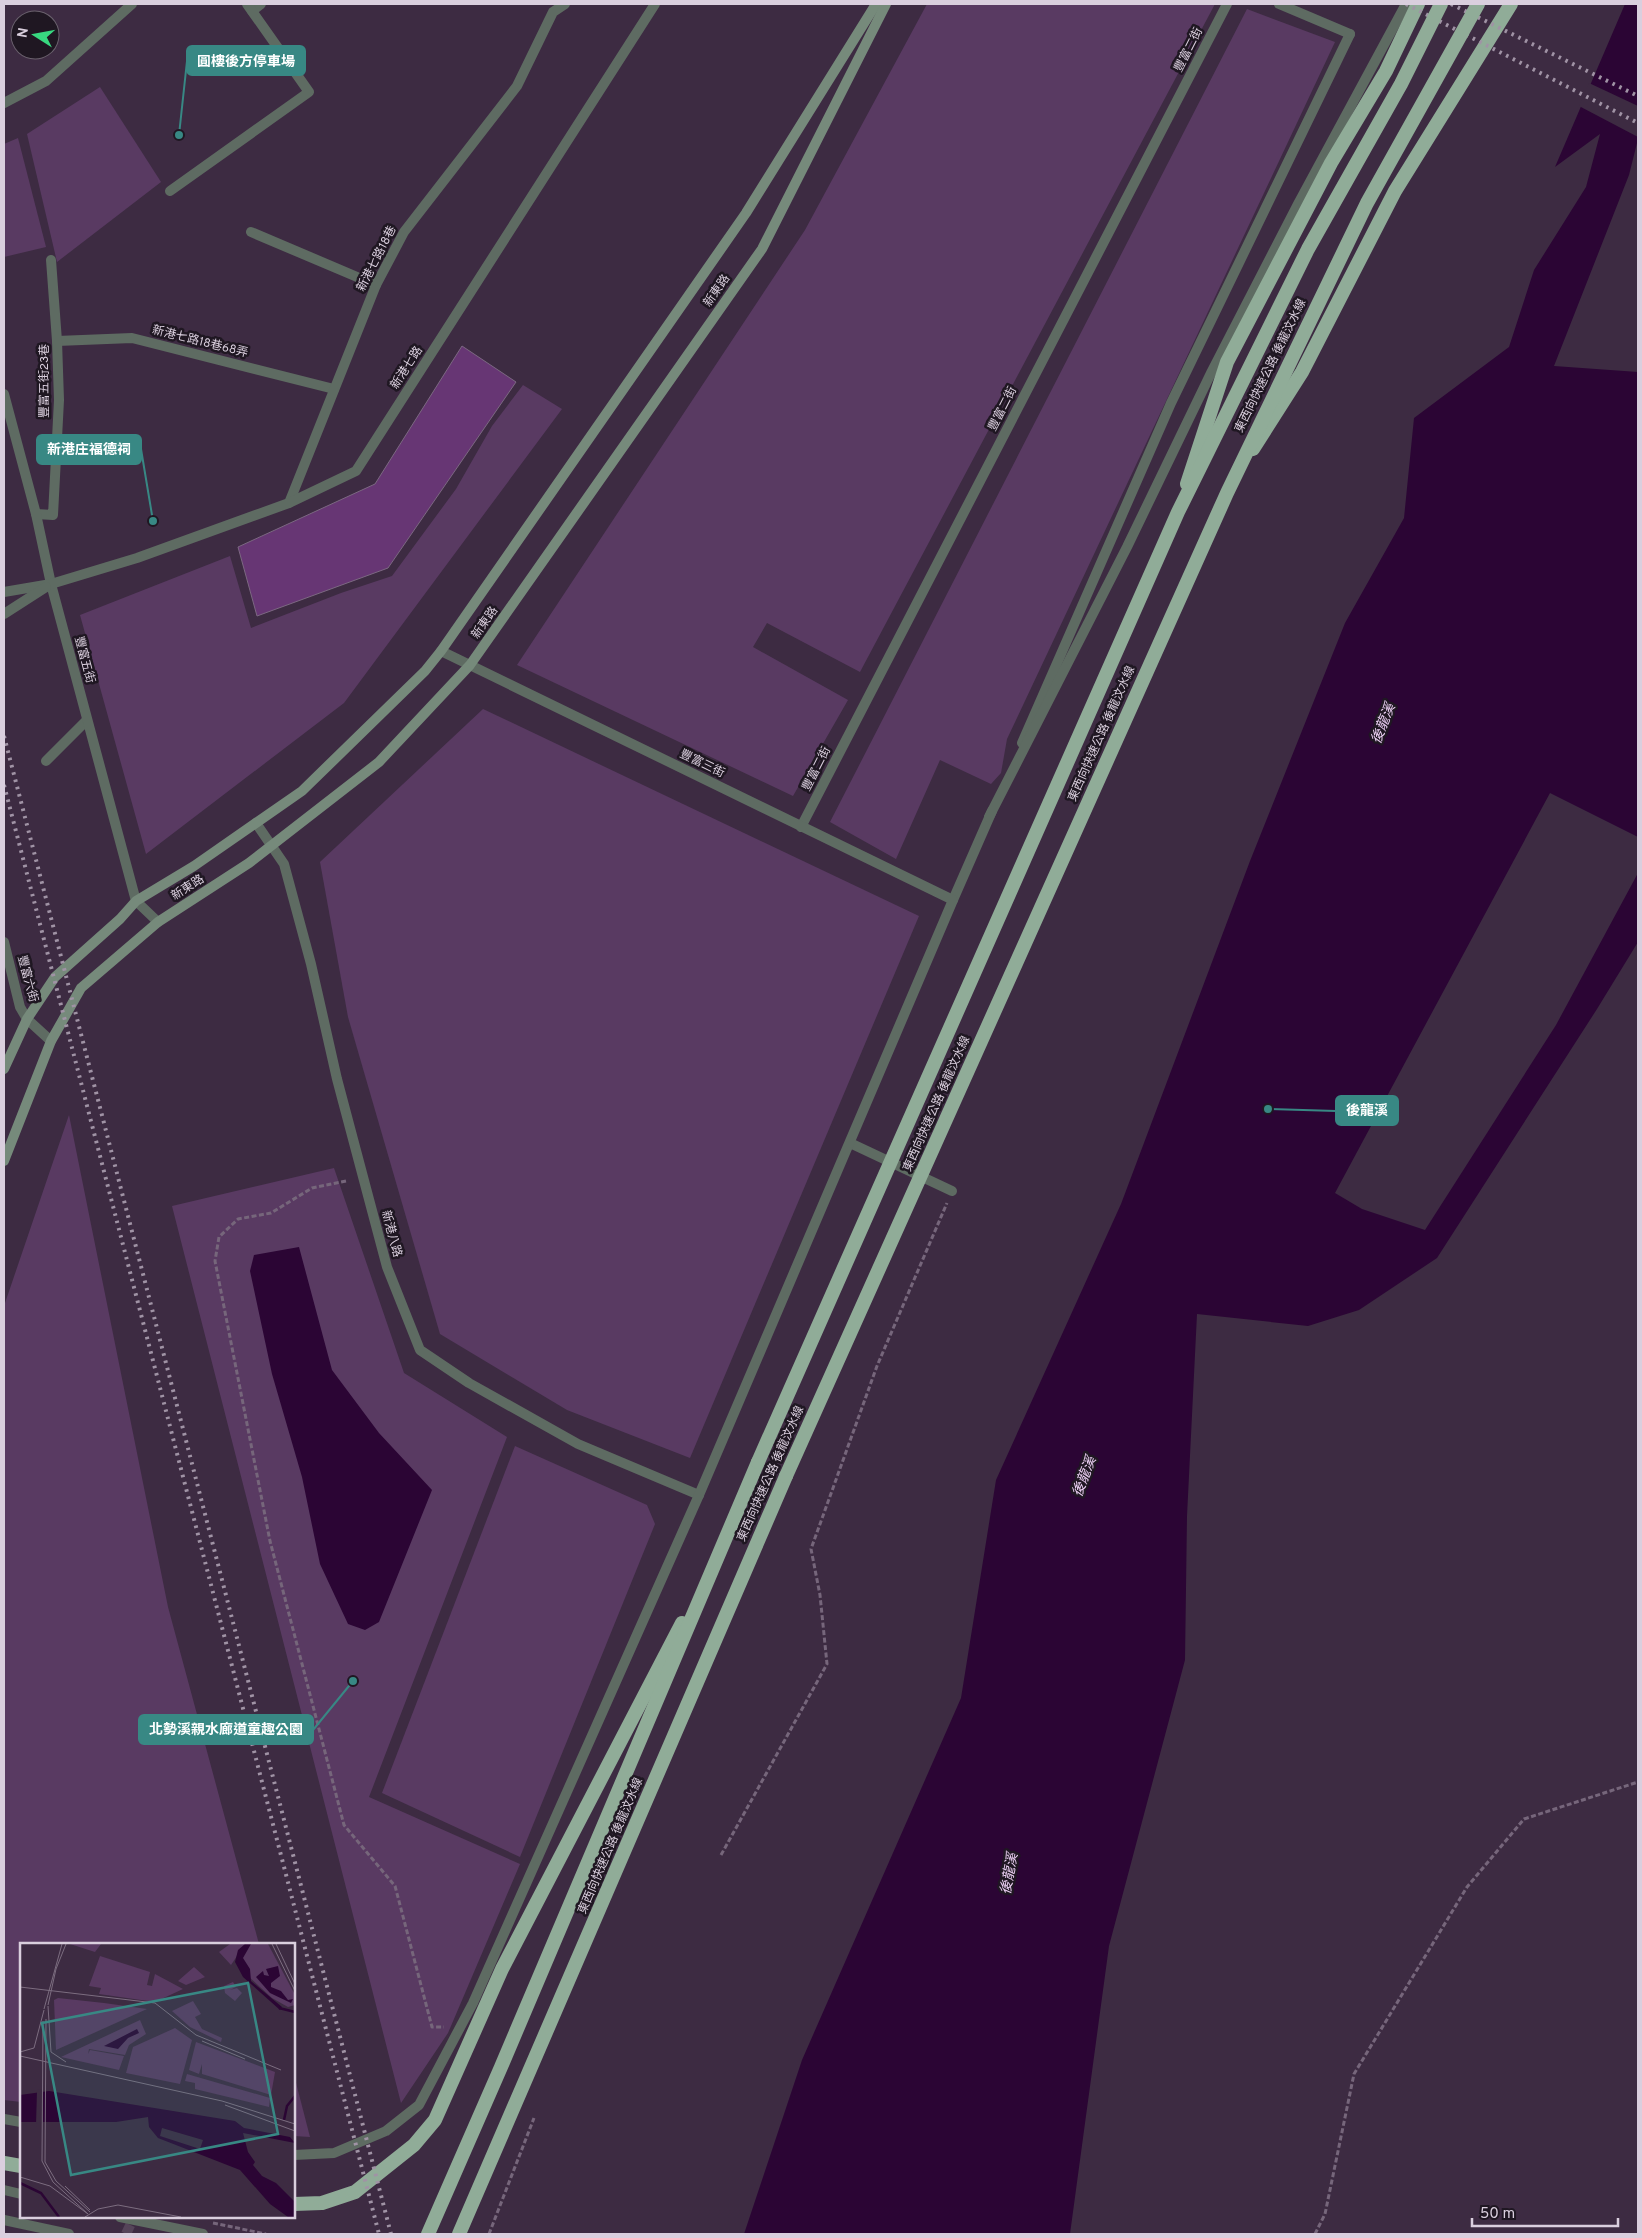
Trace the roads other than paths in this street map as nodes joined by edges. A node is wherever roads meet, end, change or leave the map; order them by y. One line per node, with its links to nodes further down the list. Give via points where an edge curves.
1 (132, 4): 15 (street, via 46,81)
2 (261, 4): 14 (street)
3 (565, 4): 19 (street, 新港七路18巷, via 553,12 517,86 404,232)
4 (655, 4): 24 (street, 新港七路, via 356,472)
5 (876, 4): 30 (main road, 新東路, via 746,213)
6 (886, 4): 31 (main road, 新東路, via 762,250)
7 (1227, 4): 36 (street, 豐富二街)
8 (1279, 4): 34 (street, via 1350,34 1172,403)
9 (1406, 4): 34 (street, via 1212,371)
10 (1418, 4): 25 (highway, bridge, via 1386,71 1331,163 1227,362)
11 (1442, 4): 25 (highway, 東西向快速公路 後龍汶水線, bridge, via 1308,249)
12 (1478, 4): 23 (highway, 東西向快速公路 後龍汶水線, bridge, via 1367,203)
13 (1512, 4): 23 (highway, bridge, via 1395,191 1302,372)
14 (250, 7): 16 (street, via 309,92)
15 (4, 103)
16 (170, 191)
17 (251, 232): 19 (street)
18 (51, 260): 20 (street, 豐富五街23巷)
19 (376, 285): 21 (street, 新港七路18巷)
20 (58, 341): 21 (street, 新港七路18巷68弄, via 132,338); 26 (street, 豐富五街23巷, via 59,400 53,515)
21 (334, 389): 24 (street, 新港七路18巷)
22 (4, 394): 26 (street, 豐富五街)
23 (1226, 492): 63 (highway, 東西向快速公路 後龍汶水線, bridge, via 786,1476)
24 (289, 504): 27 (street, 新港七路, via 137,558)
25 (1178, 512): 49 (highway, 東西向快速公路 後龍汶水線, bridge)
26 (36, 514): 27 (street, 豐富五街)
27 (51, 584): 28 (street, 新港七路); 29 (street, 新港七路); 32 (street, 豐富五街)
28 (4, 592)
29 (4, 614)
30 (441, 651): 31 (street, 豐富三街); 35 (main road, 新東路, via 425,671 302,791)
31 (470, 665): 36 (street, 豐富三街); 37 (main road, 新東路, via 379,762)
32 (87, 720): 33 (street); 39 (street, 豐富五街)
33 (46, 761)
34 (990, 817): 38 (street)
35 (256, 823): 37 (street, 新港八路); 39 (main road, 新東路)
36 (801, 826): 38 (street, 豐富三街)
37 (272, 846): 40 (main road, 新東路); 48 (street, 新港八路, via 284,864 387,1267 420,1350 469,1383 578,1444)
38 (953, 900): 45 (street)
39 (136, 901): 40 (street); 42 (main road, 新東路, via 55,977)
40 (158, 922): 43 (main road, 新東路, via 81,988)
41 (4, 942): 42 (street, 豐富六街, via 20,1007)
42 (27, 1019): 43 (street, 豐富六街); 44 (main road, 新東路)
43 (51, 1041): 46 (main road, 新東路)
44 (4, 1069)
45 (850, 1143): 47 (street); 48 (street)
46 (4, 1161)
47 (952, 1191)
48 (699, 1495): 52 (street, via 473,2003 418,2105 386,2131 334,2153)
49 (732, 1526): 57 (highway, via 502,1969 435,2120 414,2144 355,2192 322,2203); 62 (highway, 東西向快速公路 後龍汶水線)
50 (4, 2120): 51 (street)
51 (20, 2122)
52 (295, 2156)
53 (4, 2163): 54 (highway)
54 (20, 2166)
55 (4, 2190): 56 (street)
56 (20, 2194)
57 (295, 2204)
58 (125, 2218): 61 (street)
59 (4, 2220): 60 (street)
60 (69, 2234)
61 (203, 2234)
62 (428, 2234)
63 (459, 2234)

